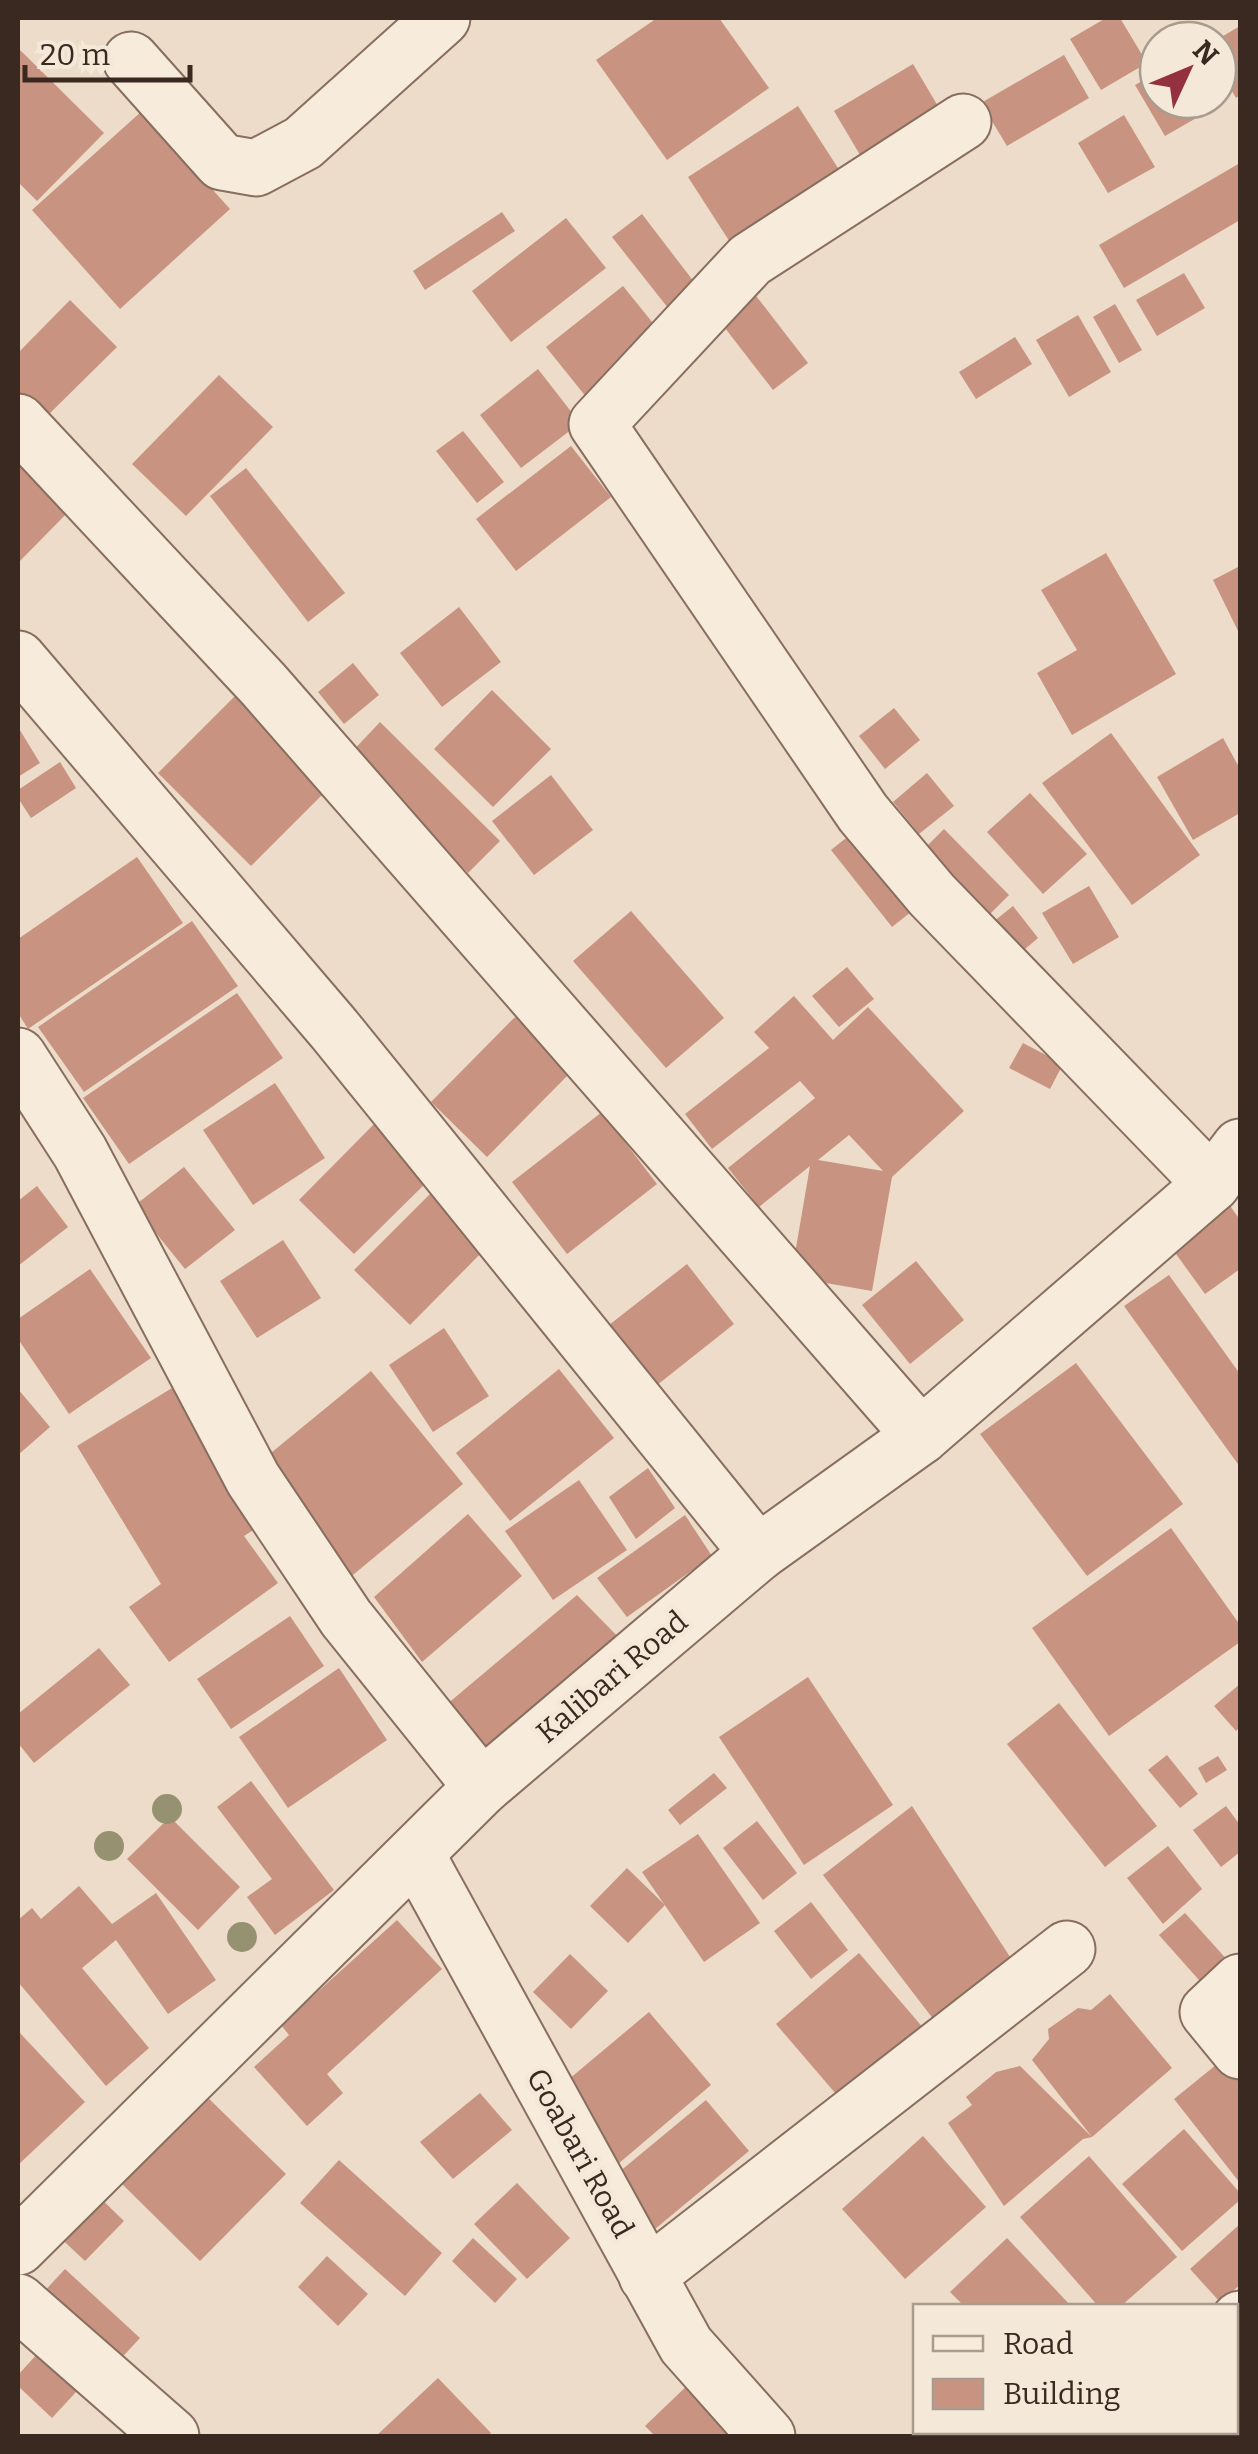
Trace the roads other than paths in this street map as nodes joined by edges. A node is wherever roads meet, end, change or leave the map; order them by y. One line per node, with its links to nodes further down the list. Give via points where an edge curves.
1 (442, 18): 2 (street, via 303,142 256,168 222,162)
2 (131, 60)
3 (963, 122): 7 (street, via 750,260 597,424 863,813 932,895)
4 (18, 422): 8 (street, via 263,684)
5 (18, 659): 9 (street, via 334,1029)
6 (18, 1056): 10 (street, via 80,1152 253,1479 346,1618)
7 (1226, 1165): 8 (street, Kalibari Road)
8 (921, 1436): 9 (street, Kalibari Road)
9 (758, 1553): 10 (street, Kalibari Road)
10 (482, 1787): 11 (street, Kalibari Road)
11 (416, 1854): 15 (street, Kalibari Road); 16 (street, Goabari Road)
12 (1068, 1949): 16 (street)
13 (1240, 1982): 14 (street, via 1208,2012)
14 (1240, 2051)
15 (18, 2247)
16 (648, 2276): 19 (street, Goabari Road, via 686,2344)
17 (18, 2302): 18 (street)
18 (172, 2436)
19 (767, 2436)

